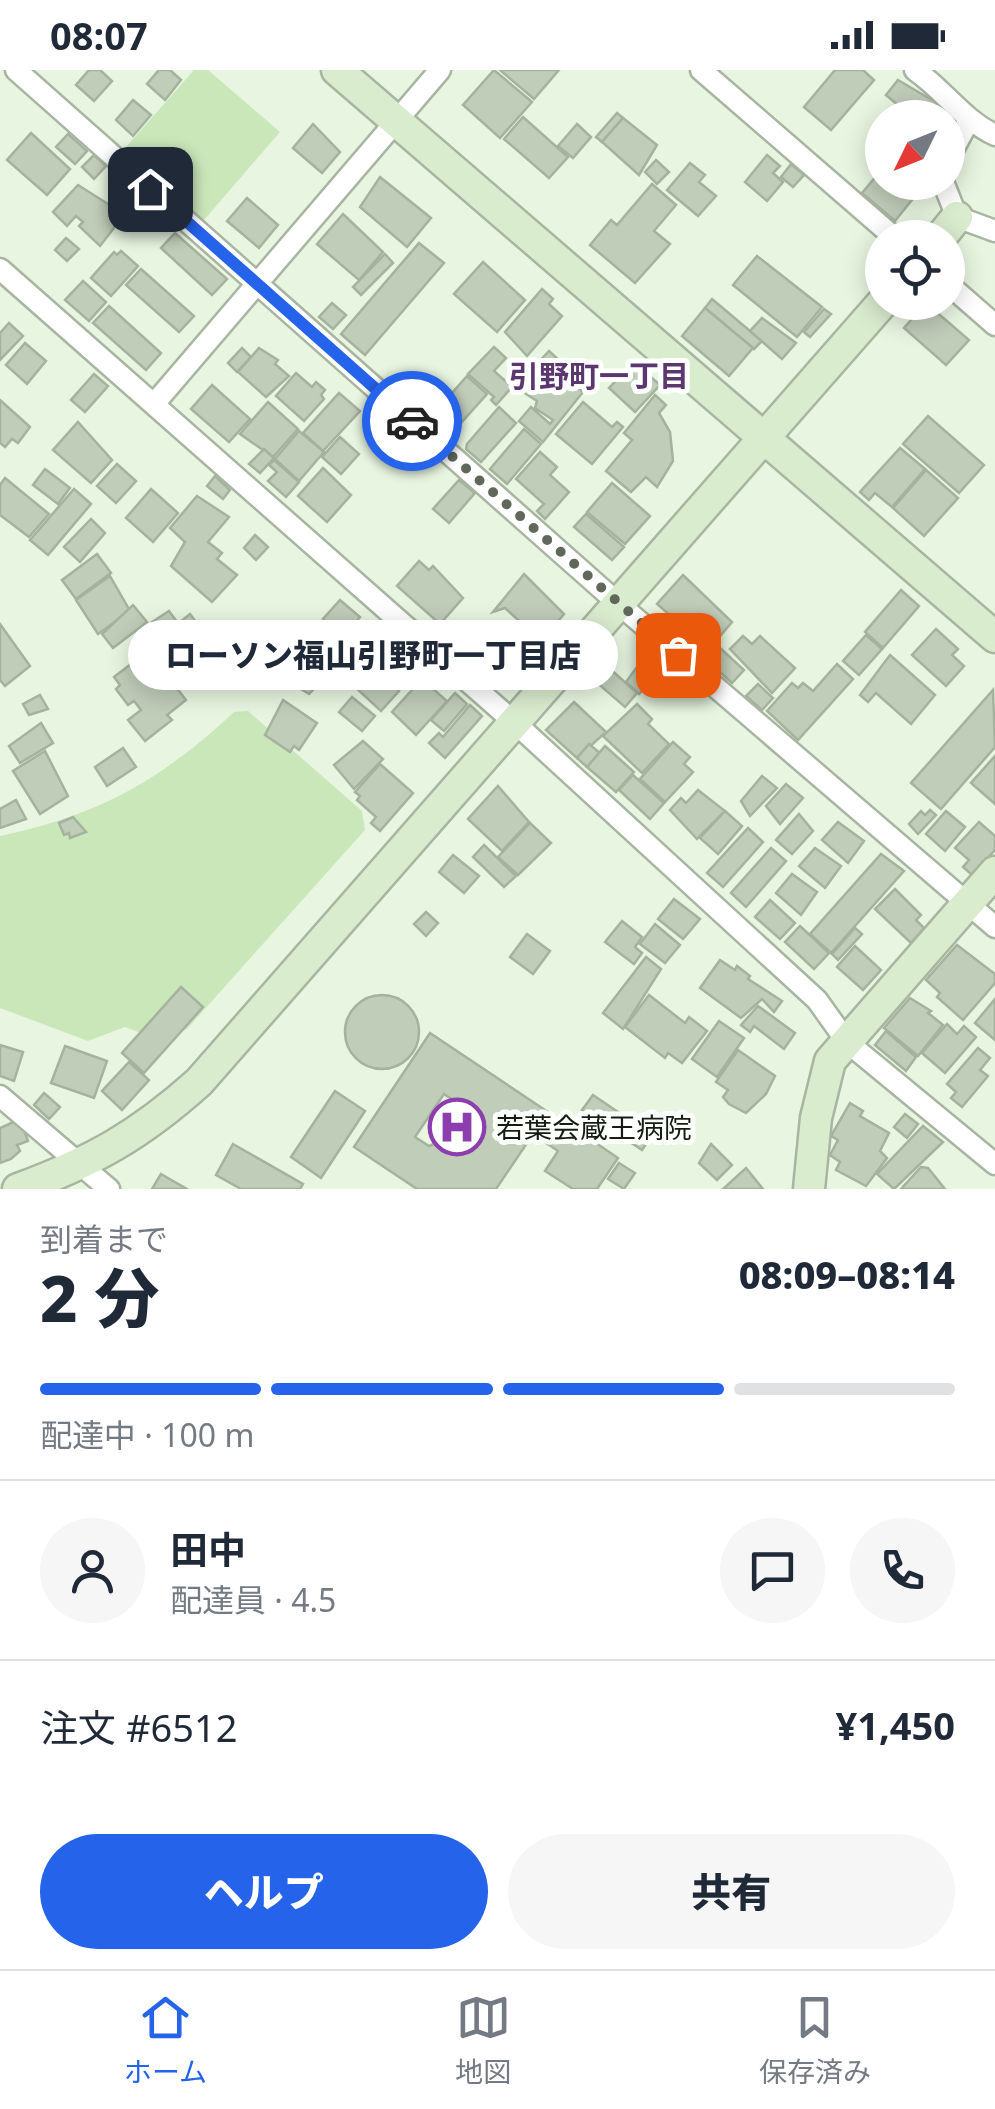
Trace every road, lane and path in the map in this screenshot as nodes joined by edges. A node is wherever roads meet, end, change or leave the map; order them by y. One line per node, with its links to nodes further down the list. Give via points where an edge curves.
1 (16, 70): 14 (street)
2 (337, 70): 6 (street)
3 (440, 70): 6 (street)
4 (701, 70): 10 (street)
5 (915, 70): 7 (street, via 943,90)
6 (396, 120): 14 (street); 19 (street)
7 (968, 122): 8 (street); 9 (street)
8 (965, 127)
9 (995, 135)
10 (873, 220)
11 (965, 228): 12 (street)
12 (995, 231)
13 (0, 269): 18 (street)
14 (258, 284): 18 (street); 20 (street)
15 (965, 299): 17 (street)
16 (867, 320): 19 (street)
17 (995, 325)
18 (154, 404): 22 (street)
19 (765, 436): 20 (street); 21 (street)
20 (620, 605): 22 (street); 24 (street)
21 (995, 637)
22 (514, 722): 26 (street, via 817,1000); 29 (street, via 198,1082 128,1140)
23 (995, 872): 24 (street)
24 (966, 903): 25 (street); 26 (street)
25 (995, 927)
26 (847, 1042): 28 (street); 30 (street, via 830,1061)
27 (0, 1096): 29 (street)
28 (995, 1164)
29 (83, 1165): 31 (street); 32 (street)
30 (805, 1187)
31 (18, 1189)
32 (109, 1189)

